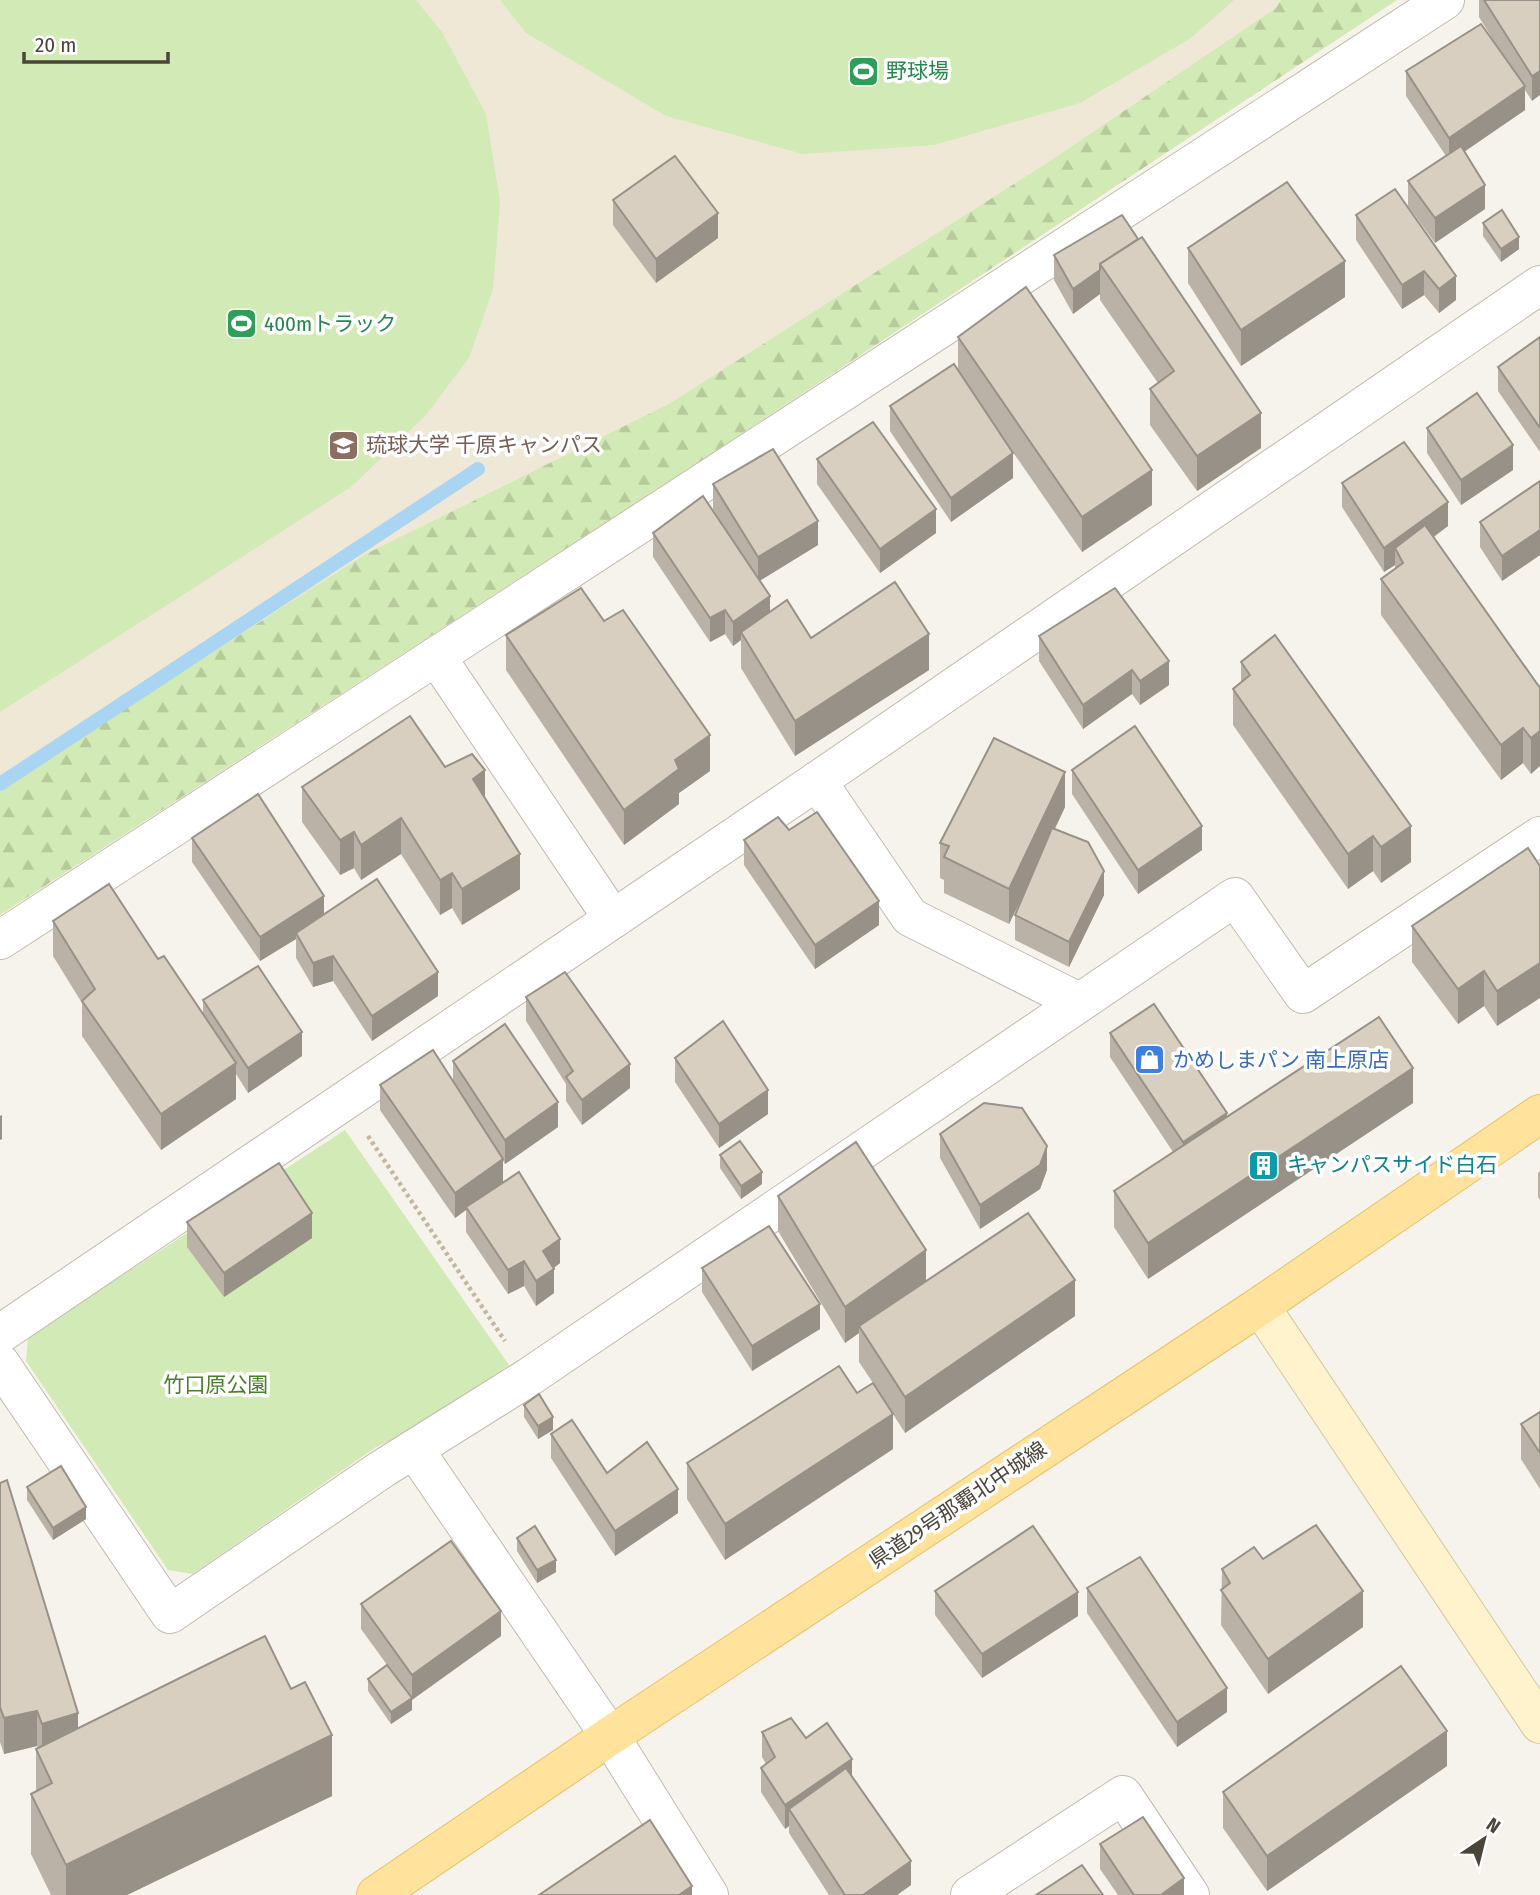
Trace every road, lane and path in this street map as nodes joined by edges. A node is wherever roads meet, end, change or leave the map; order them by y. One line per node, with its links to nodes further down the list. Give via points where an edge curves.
1 (1445, 0): 3 (street)
2 (1540, 285): 4 (street)
3 (436, 656): 6 (street); 7 (street)
4 (817, 781): 6 (street); 8 (street, via 910,918)
5 (1540, 836): 8 (street, via 1303,994 1235,897)
6 (613, 919): 9 (street)
7 (0, 940)
8 (1079, 1002): 14 (street)
9 (344, 1101): 12 (street); 14 (path)
10 (1540, 1114): 11 (main road, 県道29号那覇北中城線)
11 (1260, 1306): 16 (street); 17 (main road, 県道29号那覇北中城線)
12 (0, 1334)
13 (0, 1363): 15 (street, via 170,1614)
14 (529, 1377): 15 (street)
15 (414, 1450): 17 (street)
16 (1540, 1724)
17 (610, 1736): 18 (main road, 県道29号那覇北中城線); 19 (street)
18 (376, 1895)
19 (709, 1895)
20 (970, 1895): 21 (street, via 1123,1796)
21 (1191, 1895)

